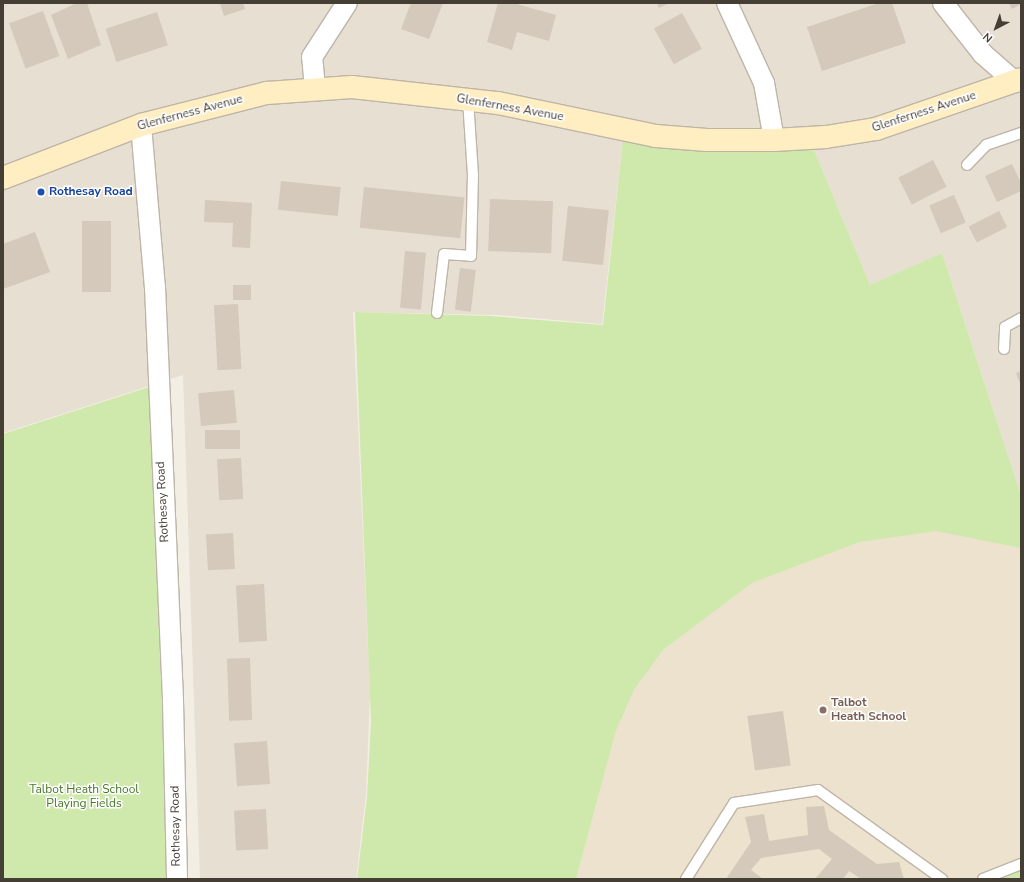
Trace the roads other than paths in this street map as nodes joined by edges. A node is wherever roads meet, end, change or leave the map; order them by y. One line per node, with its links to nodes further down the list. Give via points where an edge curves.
1 (346, 3): 5 (street, via 312,57)
2 (727, 3): 9 (street, via 764,83)
3 (943, 3): 4 (street, via 983,54)
4 (1018, 80): 9 (street, Glenferness Avenue, via 876,129 826,137)
5 (315, 89): 6 (street, Glenferness Avenue, via 352,87); 7 (street, Glenferness Avenue, via 267,93)
6 (468, 99): 9 (street, Glenferness Avenue, via 656,136 707,140); 12 (lane, via 473,175 471,256 444,254)
7 (141, 125): 11 (street, Glenferness Avenue); 16 (street, Rothesay Road, via 155,287 173,701)
8 (1021, 133): 10 (lane, via 986,145)
9 (774, 140)
10 (967, 165)
11 (3, 178)
12 (437, 313)
13 (1021, 318): 14 (lane, via 1005,327)
14 (1004, 349)
15 (1021, 864): 19 (lane)
16 (177, 879)
17 (686, 879): 18 (lane, via 734,803 818,790)
18 (942, 879)
19 (983, 879)

